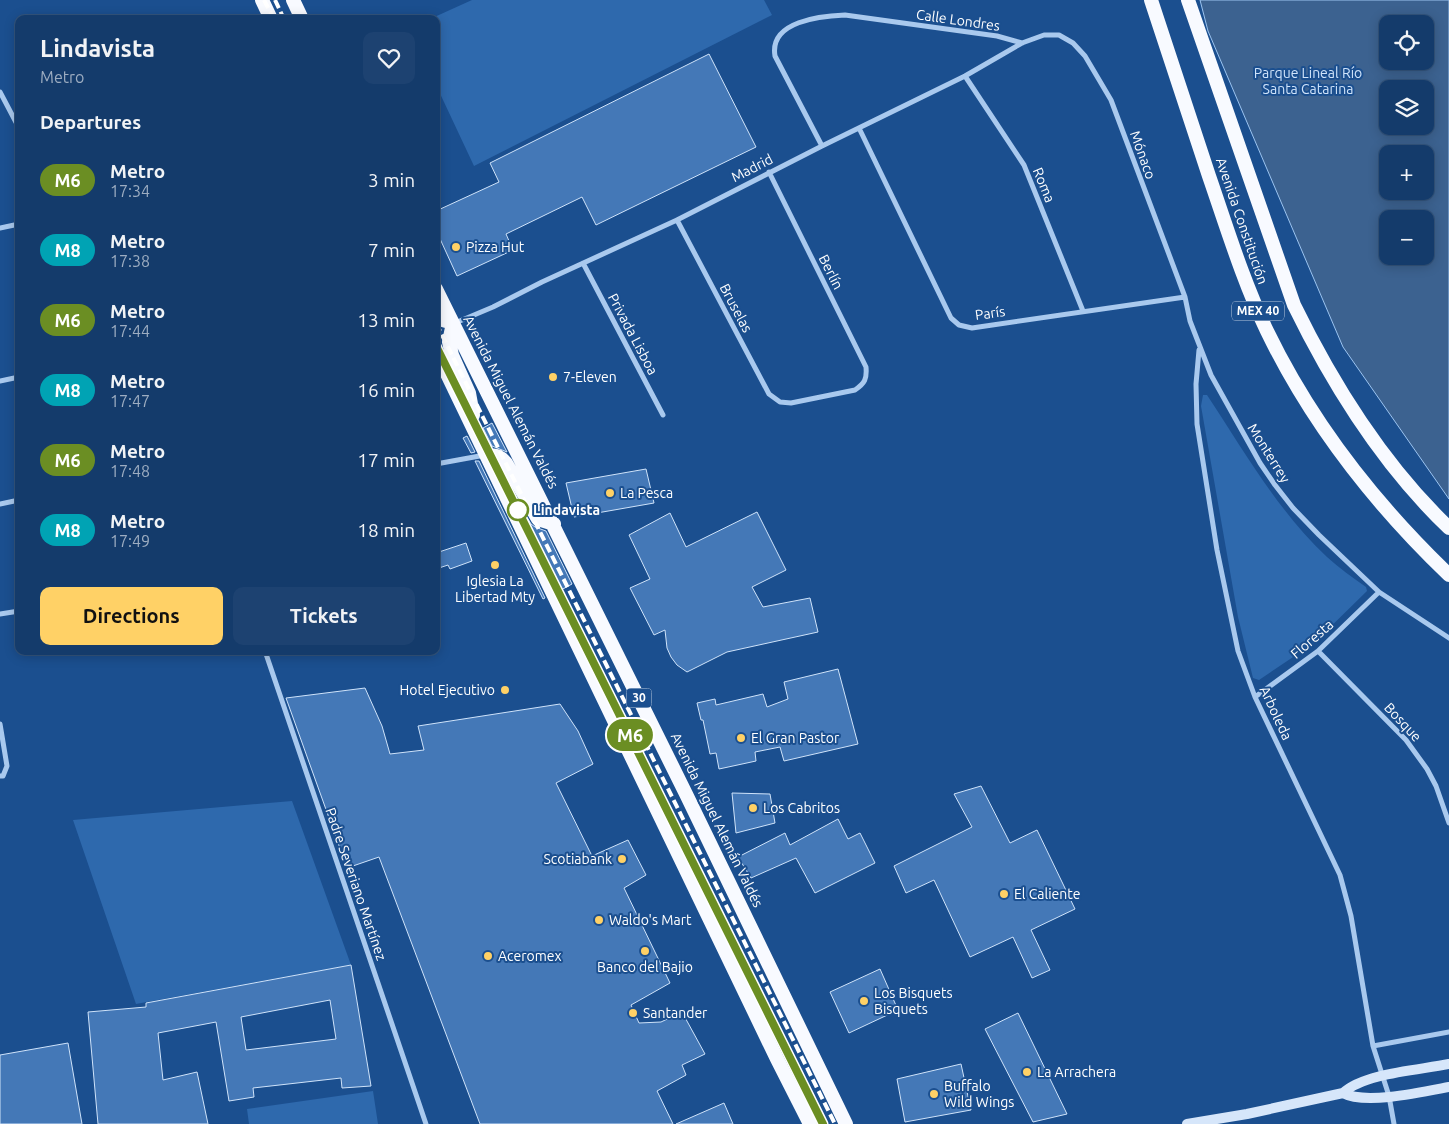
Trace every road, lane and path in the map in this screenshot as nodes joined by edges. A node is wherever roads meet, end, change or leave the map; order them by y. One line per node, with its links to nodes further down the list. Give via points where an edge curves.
1 (262, 0): 5 (highway)
2 (293, 0): 6 (highway)
3 (1151, 0): 37 (highway, Avenida Constitución / MEX 40, via 1237,261 1281,358 1304,400 1348,464 1396,522)
4 (1188, 0): 36 (highway, Avenida Constitución / MEX 40, via 1290,296 1310,339 1365,429 1406,482)
5 (269, 15)
6 (300, 15)
7 (1059, 35): 8 (street, Madrid, via 1044,35); 20 (street, Mónaco, via 1073,43 1085,56 1111,100)
8 (1022, 43): 9 (street, Madrid); 13 (street, Calle Londres, via 997,36 845,16 825,16 790,26 775,42 775,56)
9 (965, 76): 12 (street, Madrid); 21 (street, Roma, via 1024,165)
10 (0, 92): 11 (street)
11 (15, 120)
12 (859, 128): 13 (street, Madrid); 21 (street, París, via 951,318 959,325 972,328)
13 (822, 146): 14 (street, Madrid)
14 (769, 172): 15 (street, Madrid); 28 (street, Berlín, via 866,367 867,377 856,390)
15 (677, 220): 18 (street, Madrid); 28 (street, Bruselas, via 769,394)
16 (15, 225): 17 (street)
17 (0, 228)
18 (583, 263): 23 (street, Madrid); 29 (street, Privada Lisboa)
19 (440, 296): 23 (highway, Avenida Miguel Alemán Valdés / 30)
20 (1185, 297): 21 (street, París); 24 (street, Monterrey)
21 (1083, 311)
22 (440, 319): 23 (highway)
23 (454, 323): 30 (highway, via 449,342 469,393); 35 (highway, Avenida Miguel Alemán Valdés / 30)
24 (1199, 346): 38 (street, Monterrey, via 1215,384 1275,485 1306,521); 44 (street, Arboleda, via 1196,384 1198,434 1238,651)
25 (440, 359): 30 (highway, 30)
26 (15, 378): 27 (street)
27 (0, 381)
28 (780, 402)
29 (663, 415)
30 (474, 428): 31 (highway, 30)
31 (486, 455): 32 (street); 35 (highway, via 502,458 538,519); 57 (highway, 30)
32 (440, 463)
33 (15, 501): 34 (street)
34 (0, 504)
35 (554, 524): 55 (highway, Avenida Miguel Alemán Valdés / 30)
36 (1449, 528)
37 (1449, 575)
38 (1379, 592): 41 (street, Monterrey); 42 (street, Floresta)
39 (15, 612): 40 (street)
40 (0, 614)
41 (1449, 638)
42 (1318, 651): 44 (street, Floresta); 47 (street, Bosque, via 1411,746 1436,786)
43 (265, 655): 56 (street, Padre Severiano Martínez)
44 (1255, 697): 49 (street, Arboleda, via 1340,875 1351,916)
45 (0, 724): 46 (street, via 7,766)
46 (0, 776)
47 (1449, 823)
48 (1449, 1032): 49 (street)
49 (1373, 1046): 51 (street, Arboleda)
50 (1449, 1064): 51 (main road)
51 (1384, 1076): 53 (main road, via 1355,1084); 54 (street, Arboleda)
52 (1449, 1087): 54 (main road)
53 (1343, 1093): 54 (main road, via 1357,1098); 60 (main road)
54 (1389, 1096): 61 (street, Arboleda)
55 (839, 1109): 58 (highway, Avenida Miguel Alemán Valdés / 30); 59 (highway)
56 (426, 1124)
57 (810, 1124)
58 (846, 1124)
59 (854, 1124)
60 (1187, 1124)
61 (1394, 1124)

